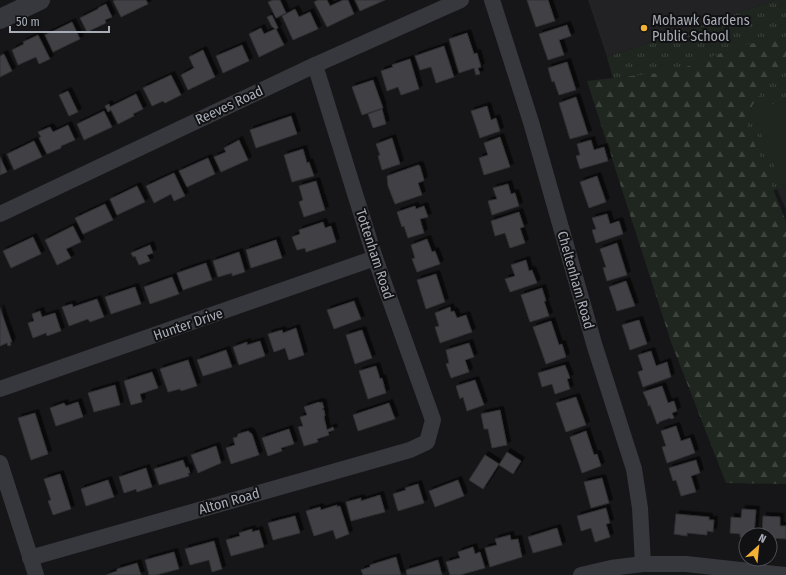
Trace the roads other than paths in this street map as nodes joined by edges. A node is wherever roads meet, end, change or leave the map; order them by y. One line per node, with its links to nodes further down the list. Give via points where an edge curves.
1 (40, 0): 4 (street)
2 (461, 0): 5 (street, Reeves Road)
3 (492, 0): 12 (street, Cheltenham Road, via 634,469 640,508)
4 (0, 18)
5 (315, 65): 6 (street, Reeves Road); 7 (street, Tottenham Road)
6 (0, 214)
7 (375, 258): 8 (street, Hunter Drive); 9 (street, Tottenham Road, via 433,420)
8 (0, 390)
9 (427, 442): 11 (street, Alton Road, via 410,450)
10 (0, 463): 11 (street)
11 (30, 558): 14 (street)
12 (642, 564): 13 (street, via 686,564); 15 (street)
13 (768, 574): 16 (street)
14 (36, 575)
15 (581, 575)
16 (785, 575)

